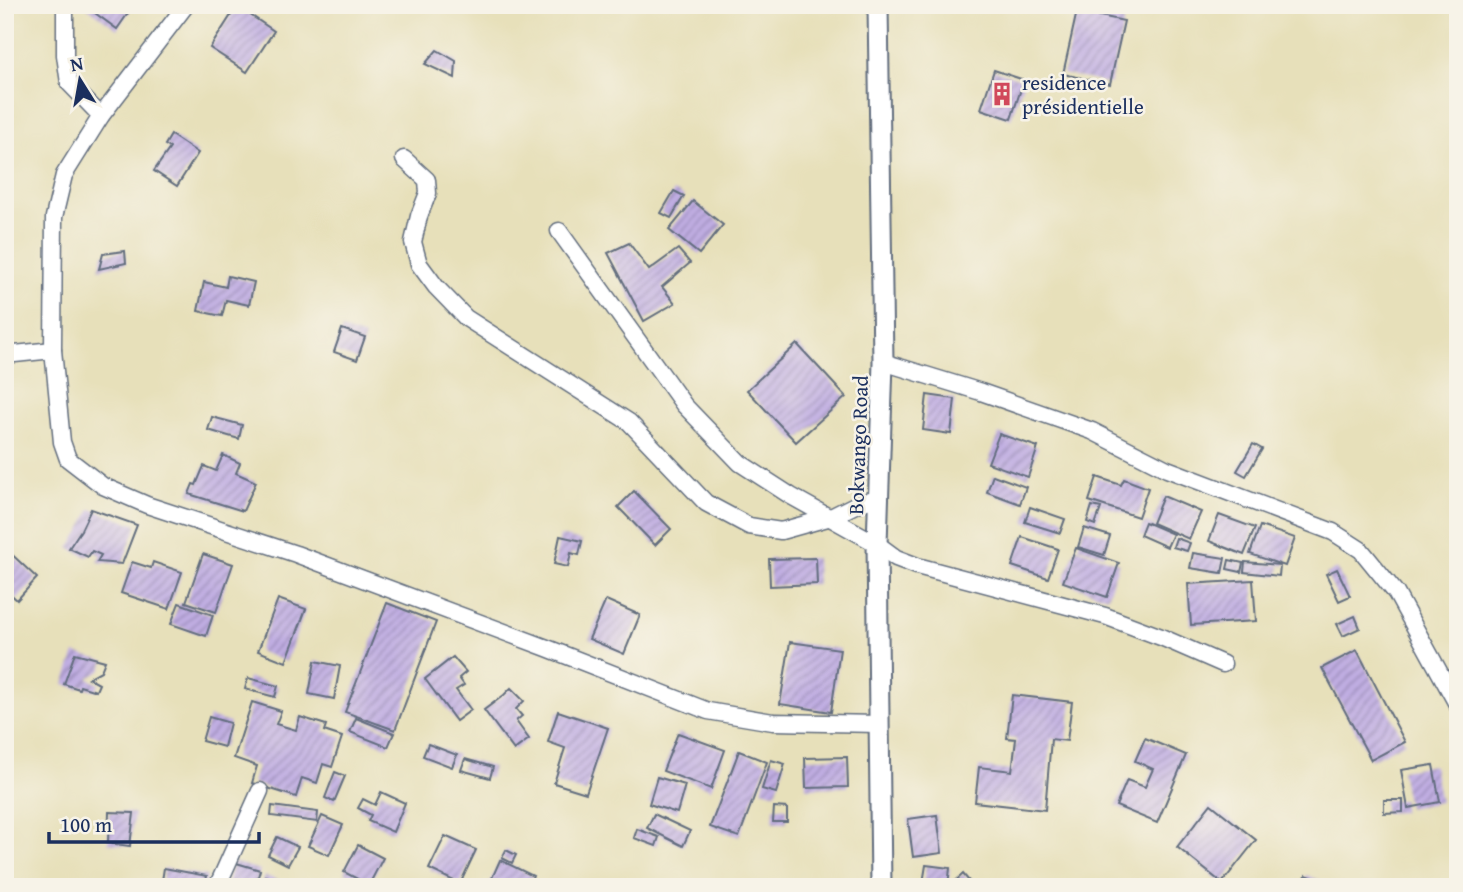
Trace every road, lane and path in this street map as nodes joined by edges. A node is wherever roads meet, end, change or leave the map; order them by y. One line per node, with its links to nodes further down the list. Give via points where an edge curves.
1 (65, 5): 4 (street, via 69,83)
2 (186, 5): 4 (street)
3 (878, 5): 9 (street, Bokwango Road)
4 (101, 116): 7 (street, via 64,175 54,217)
5 (404, 159): 11 (street, via 427,180 428,193 413,242 419,264 466,318 629,422 706,503 750,526 781,531)
6 (559, 231): 11 (street, via 684,405 740,463)
7 (52, 350): 8 (street); 15 (street, via 68,459 103,486 147,506 296,554 708,711 773,722)
8 (5, 355)
9 (883, 362): 10 (street, Bokwango Road); 14 (street, via 1092,431 1167,469 1333,532 1362,550 1396,593)
10 (879, 498): 11 (street); 12 (street, Bokwango Road)
11 (831, 517): 12 (street)
12 (877, 544): 13 (street, via 916,566 1105,616); 15 (street, Bokwango Road)
13 (1223, 664)
14 (1458, 706)
15 (879, 724): 18 (street, Bokwango Road)
16 (260, 790): 17 (street)
17 (217, 887)
18 (881, 887)

